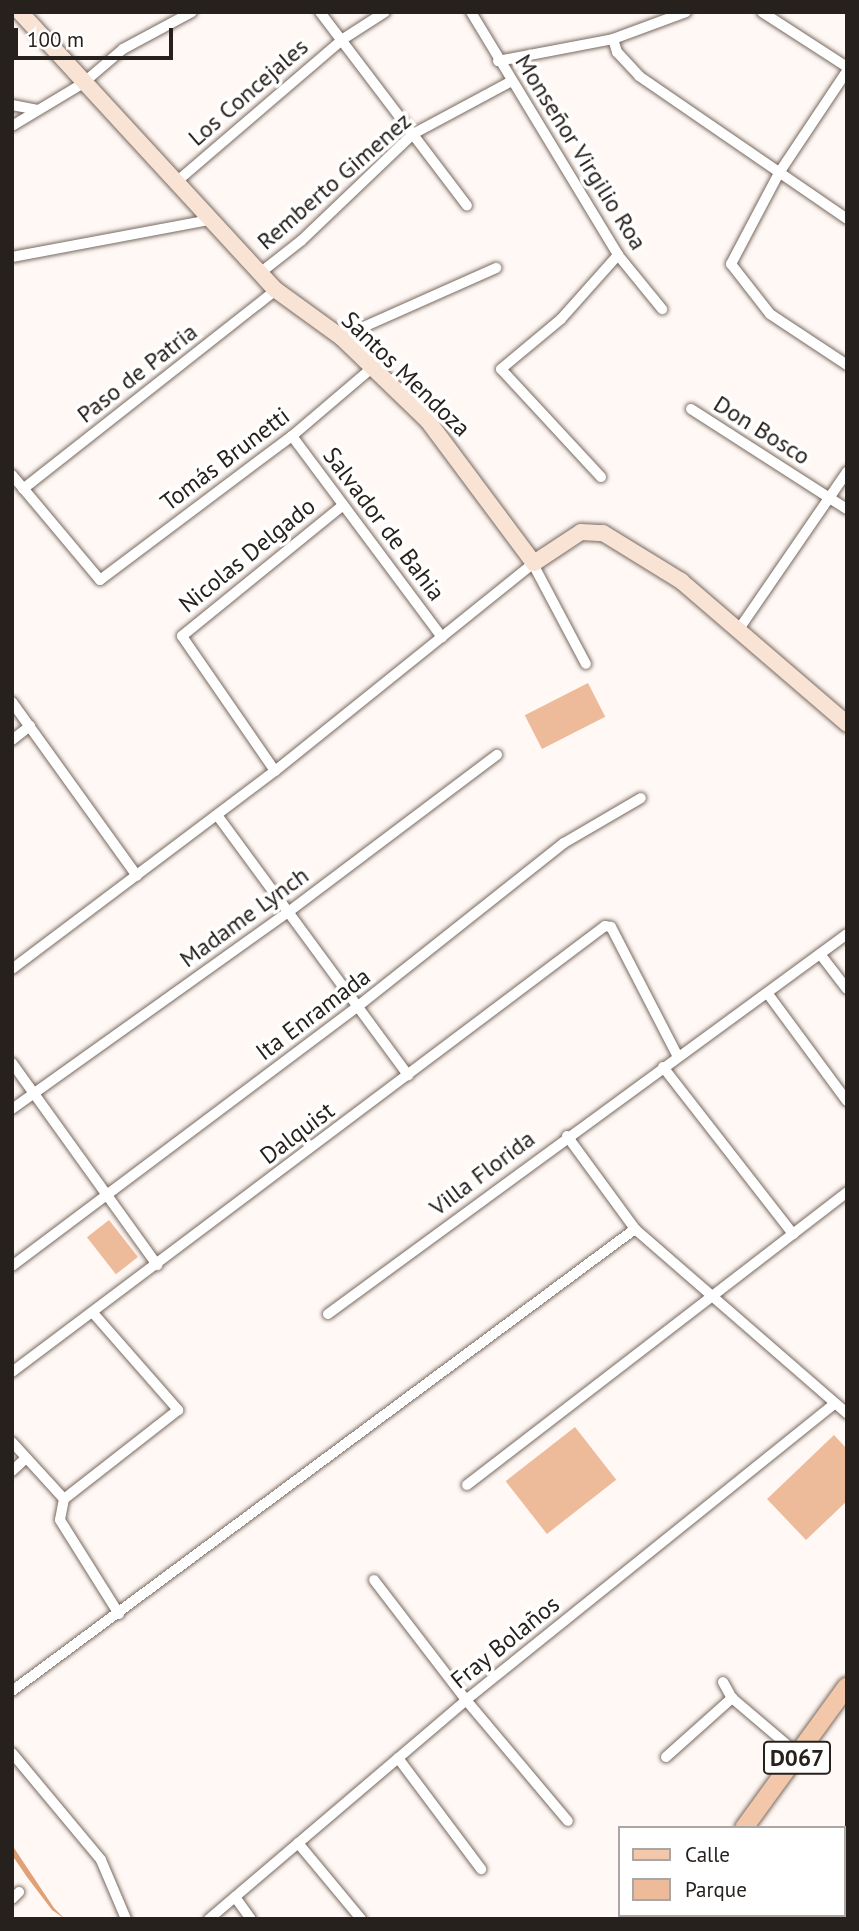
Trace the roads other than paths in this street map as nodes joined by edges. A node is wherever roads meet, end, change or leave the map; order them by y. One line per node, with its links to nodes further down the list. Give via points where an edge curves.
1 (20, 12): 13 (street, Santos Mendoza)
2 (192, 12): 13 (street, via 123,49)
3 (320, 12): 8 (street, Los Concejales)
4 (385, 12): 8 (street, Los Concejales)
5 (471, 12): 10 (street, Monseñor Virgilio Roa)
6 (686, 12): 9 (street)
7 (762, 12): 11 (street)
8 (343, 39): 17 (street, Los Concejales); 19 (street, Los Concejales)
9 (613, 39): 10 (street); 18 (street, via 617,52 639,76)
10 (498, 61): 12 (street, Monseñor Virgilio Roa)
11 (847, 69): 18 (street)
12 (510, 82): 17 (street, Remberto Gimenez); 23 (street, Monseñor Virgilio Roa)
13 (82, 84): 15 (street); 19 (street, Santos Mendoza)
14 (12, 105): 15 (street)
15 (38, 110): 16 (street)
16 (12, 125)
17 (414, 134): 20 (street, Los Concejales); 26 (street, Remberto Gimenez, via 302,240)
18 (779, 173): 21 (street); 30 (street, via 732,268 770,314)
19 (175, 183): 22 (street, Santos Mendoza)
20 (467, 206)
21 (847, 219)
22 (209, 220): 24 (street); 26 (street, Santos Mendoza)
23 (618, 255): 28 (street, Monseñor Virgilio Roa); 36 (street, via 561,319 501,369)
24 (12, 257)
25 (496, 268): 29 (street)
26 (260, 273): 27 (street, Santos Mendoza)
27 (276, 290): 29 (street, Santos Mendoza); 37 (street, Paso de Patria)
28 (662, 309)
29 (341, 337): 31 (street, Santos Mendoza)
30 (847, 365)
31 (373, 367): 33 (street, Tomás Brunetti); 41 (street, Santos Mendoza, via 450,447)
32 (691, 410): 38 (street, Don Bosco)
33 (292, 436): 37 (street, Tomás Brunetti, via 100,580); 39 (street, Salvador de Bahia)
34 (847, 472): 38 (street)
35 (12, 475): 37 (street)
36 (601, 477)
37 (23, 489)
38 (830, 497): 40 (street, Don Bosco); 42 (street)
39 (342, 506): 43 (street, Salvador de Bahia); 50 (street, Nicolas Delgado, via 181,638)
40 (847, 509)
41 (534, 564): 42 (street, via 581,532 596,531 681,581); 43 (street); 44 (street)
42 (739, 629): 46 (street)
43 (442, 637): 50 (street)
44 (586, 664)
45 (12, 702): 47 (street)
46 (846, 719)
47 (30, 726): 48 (street); 53 (street)
48 (12, 740)
49 (497, 755): 54 (street, Madame Lynch)
50 (275, 771): 52 (street)
51 (641, 798): 60 (street, Ita Enramada, via 564,843)
52 (217, 815): 53 (street); 54 (street)
53 (137, 876): 57 (street)
54 (287, 914): 60 (street); 65 (street, Madame Lynch)
55 (847, 933): 56 (street, Villa Florida)
56 (820, 954): 58 (street); 59 (street, Villa Florida)
57 (12, 969)
58 (847, 989)
59 (768, 994): 61 (street, Villa Florida); 66 (street)
60 (357, 1007): 64 (street); 70 (street, Ita Enramada)
61 (677, 1055): 63 (street, Villa Florida); 64 (street, Dalquist, via 611,927 605,926)
62 (12, 1063): 65 (street)
63 (663, 1067): 68 (street, Villa Florida); 72 (street)
64 (408, 1075): 73 (street, Dalquist)
65 (34, 1093): 67 (street, Madame Lynch); 70 (street)
66 (847, 1101)
67 (12, 1109)
68 (567, 1136): 71 (street); 77 (street, Villa Florida)
69 (847, 1192): 72 (street)
70 (107, 1196): 73 (street); 74 (street, Ita Enramada)
71 (635, 1228): 75 (street); 87 (street)
72 (793, 1234): 75 (street)
73 (158, 1265): 76 (street, Dalquist)
74 (12, 1266)
75 (711, 1297): 79 (street); 84 (street)
76 (94, 1314): 78 (street, Dalquist); 85 (street, via 178,1410)
77 (328, 1314)
78 (12, 1372)
79 (834, 1404): 80 (street); 92 (street, Fray Bolaños)
80 (847, 1413)
81 (12, 1441): 82 (street)
82 (25, 1459): 83 (street); 85 (street)
83 (12, 1471)
84 (467, 1485)
85 (64, 1499): 87 (street, via 60,1520)
86 (374, 1580): 92 (street)
87 (118, 1614): 90 (street)
88 (723, 1682): 91 (street)
89 (847, 1686): 94 (main road, D067)
90 (12, 1690)
91 (732, 1698): 94 (street); 95 (street)
92 (466, 1700): 96 (street, Fray Bolaños); 97 (street)
93 (12, 1753): 102 (street, via 100,1860)
94 (799, 1755): 98 (main road, D067)
95 (666, 1757)
96 (398, 1758): 99 (street, Fray Bolaños); 100 (street)
97 (568, 1821)
98 (746, 1826)
99 (298, 1843): 101 (street, Fray Bolaños); 105 (street)
100 (481, 1869)
101 (235, 1897): 103 (street, Fray Bolaños); 104 (street)
102 (126, 1919)
103 (209, 1919)
104 (251, 1919)
105 (361, 1919)

